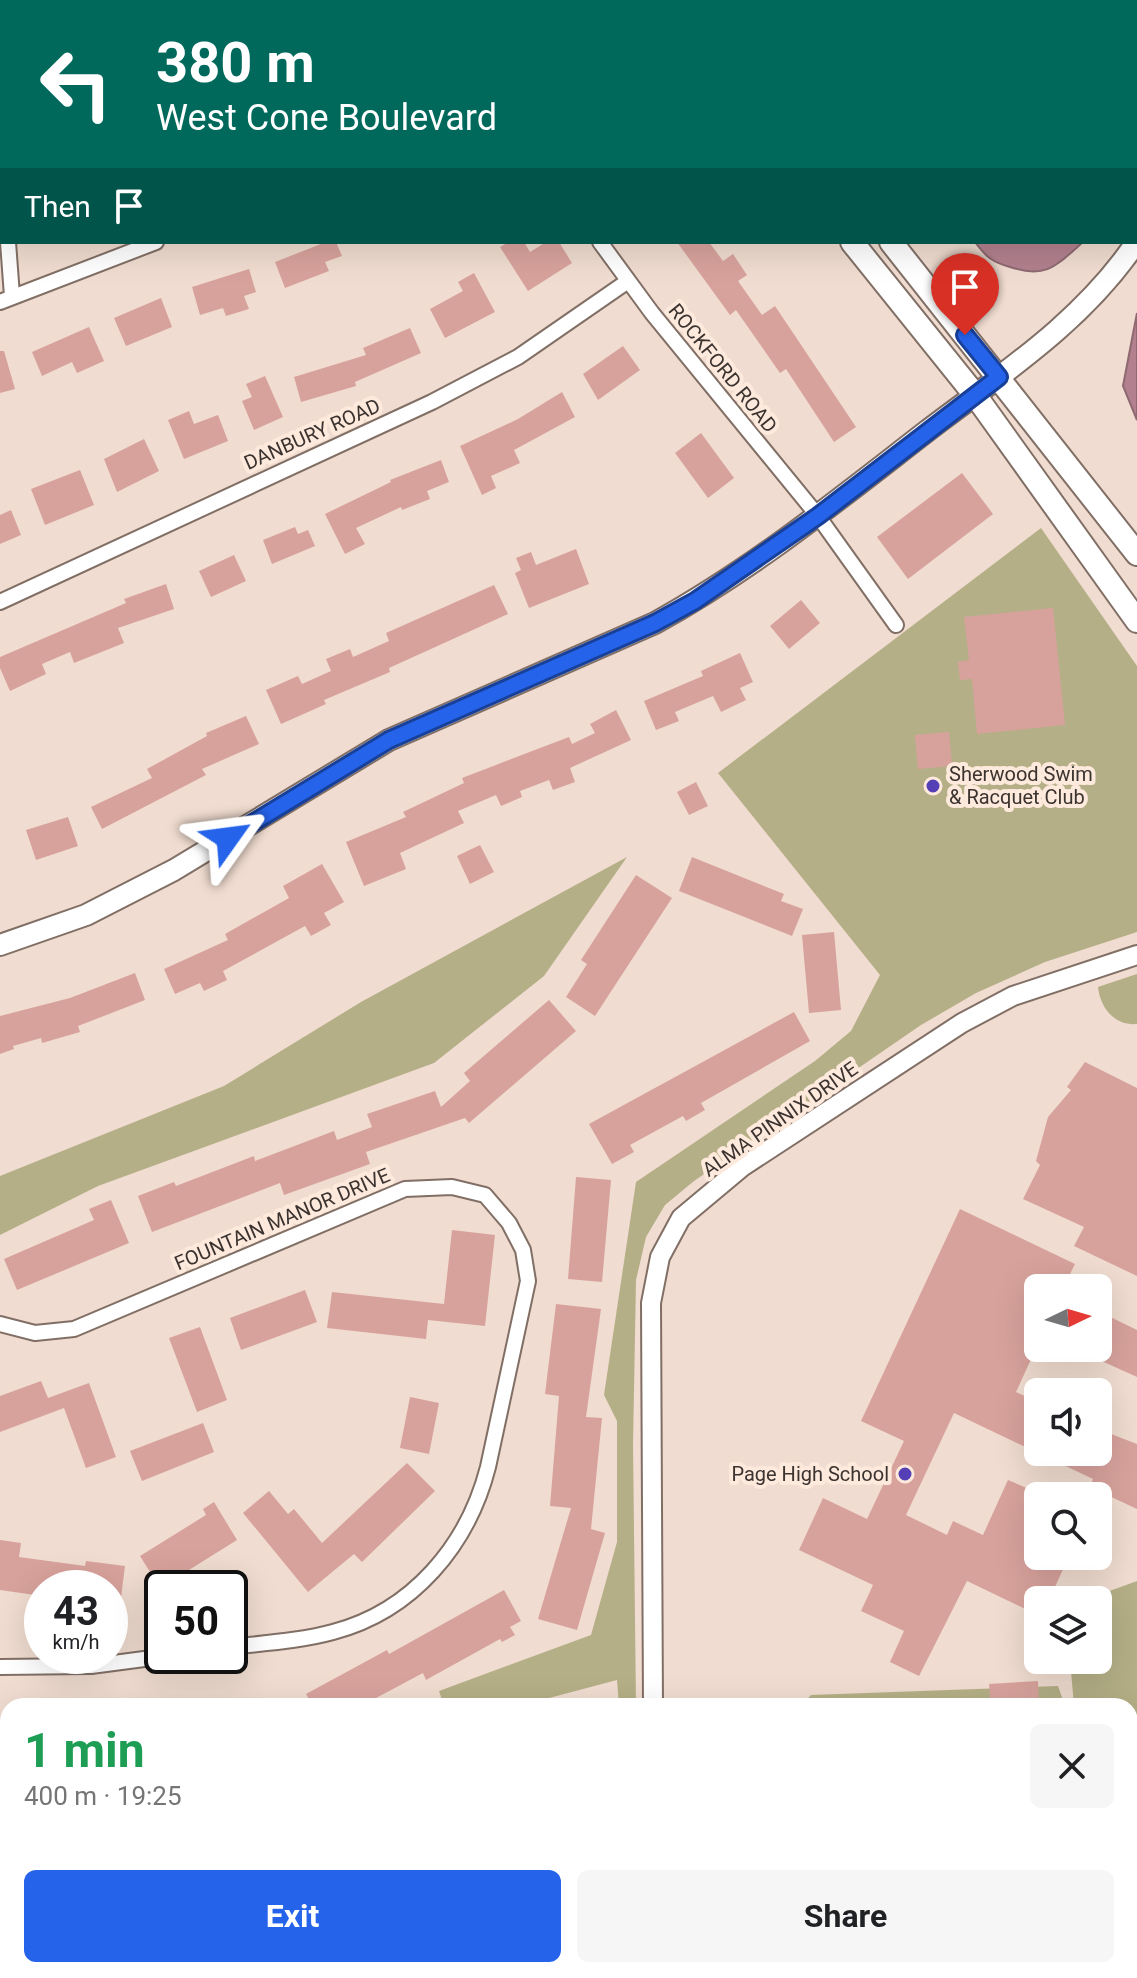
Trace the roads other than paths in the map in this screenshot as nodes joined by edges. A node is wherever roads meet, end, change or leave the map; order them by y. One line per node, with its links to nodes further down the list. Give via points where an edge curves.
1 (8, 244): 8 (street)
2 (151, 244): 8 (street)
3 (601, 244): 7 (street, ROCKFORD ROAD)
4 (854, 244): 10 (main road)
5 (893, 244): 9 (main road)
6 (1135, 244): 9 (main road, via 1091,297)
7 (628, 281): 11 (street, ROCKFORD ROAD); 13 (street, DANBURY ROAD, via 518,357 432,402)
8 (6, 299)
9 (999, 377): 10 (main road); 12 (main road)
10 (975, 395): 11 (main road); 14 (main road)
11 (818, 516): 15 (street, ROCKFORD ROAD); 16 (main road, via 655,623 389,740 174,870 86,915)
12 (1137, 554)
13 (0, 602)
14 (1137, 621)
15 (896, 625)
16 (0, 945)
17 (1137, 955): 22 (street, ALMA PINNIX DRIVE, via 1013,996 958,1026 742,1167 681,1218 660,1257 651,1303)
18 (0, 1324): 19 (street, FOUNTAIN MANOR DRIVE, via 35,1333 74,1329 405,1189 452,1187 485,1195 509,1223 523,1250 528,1281 483,1488 465,1528 420,1586 374,1617 329,1634)
19 (248, 1645)
20 (144, 1659): 21 (street, via 71,1667)
21 (0, 1667)
22 (653, 1698)

